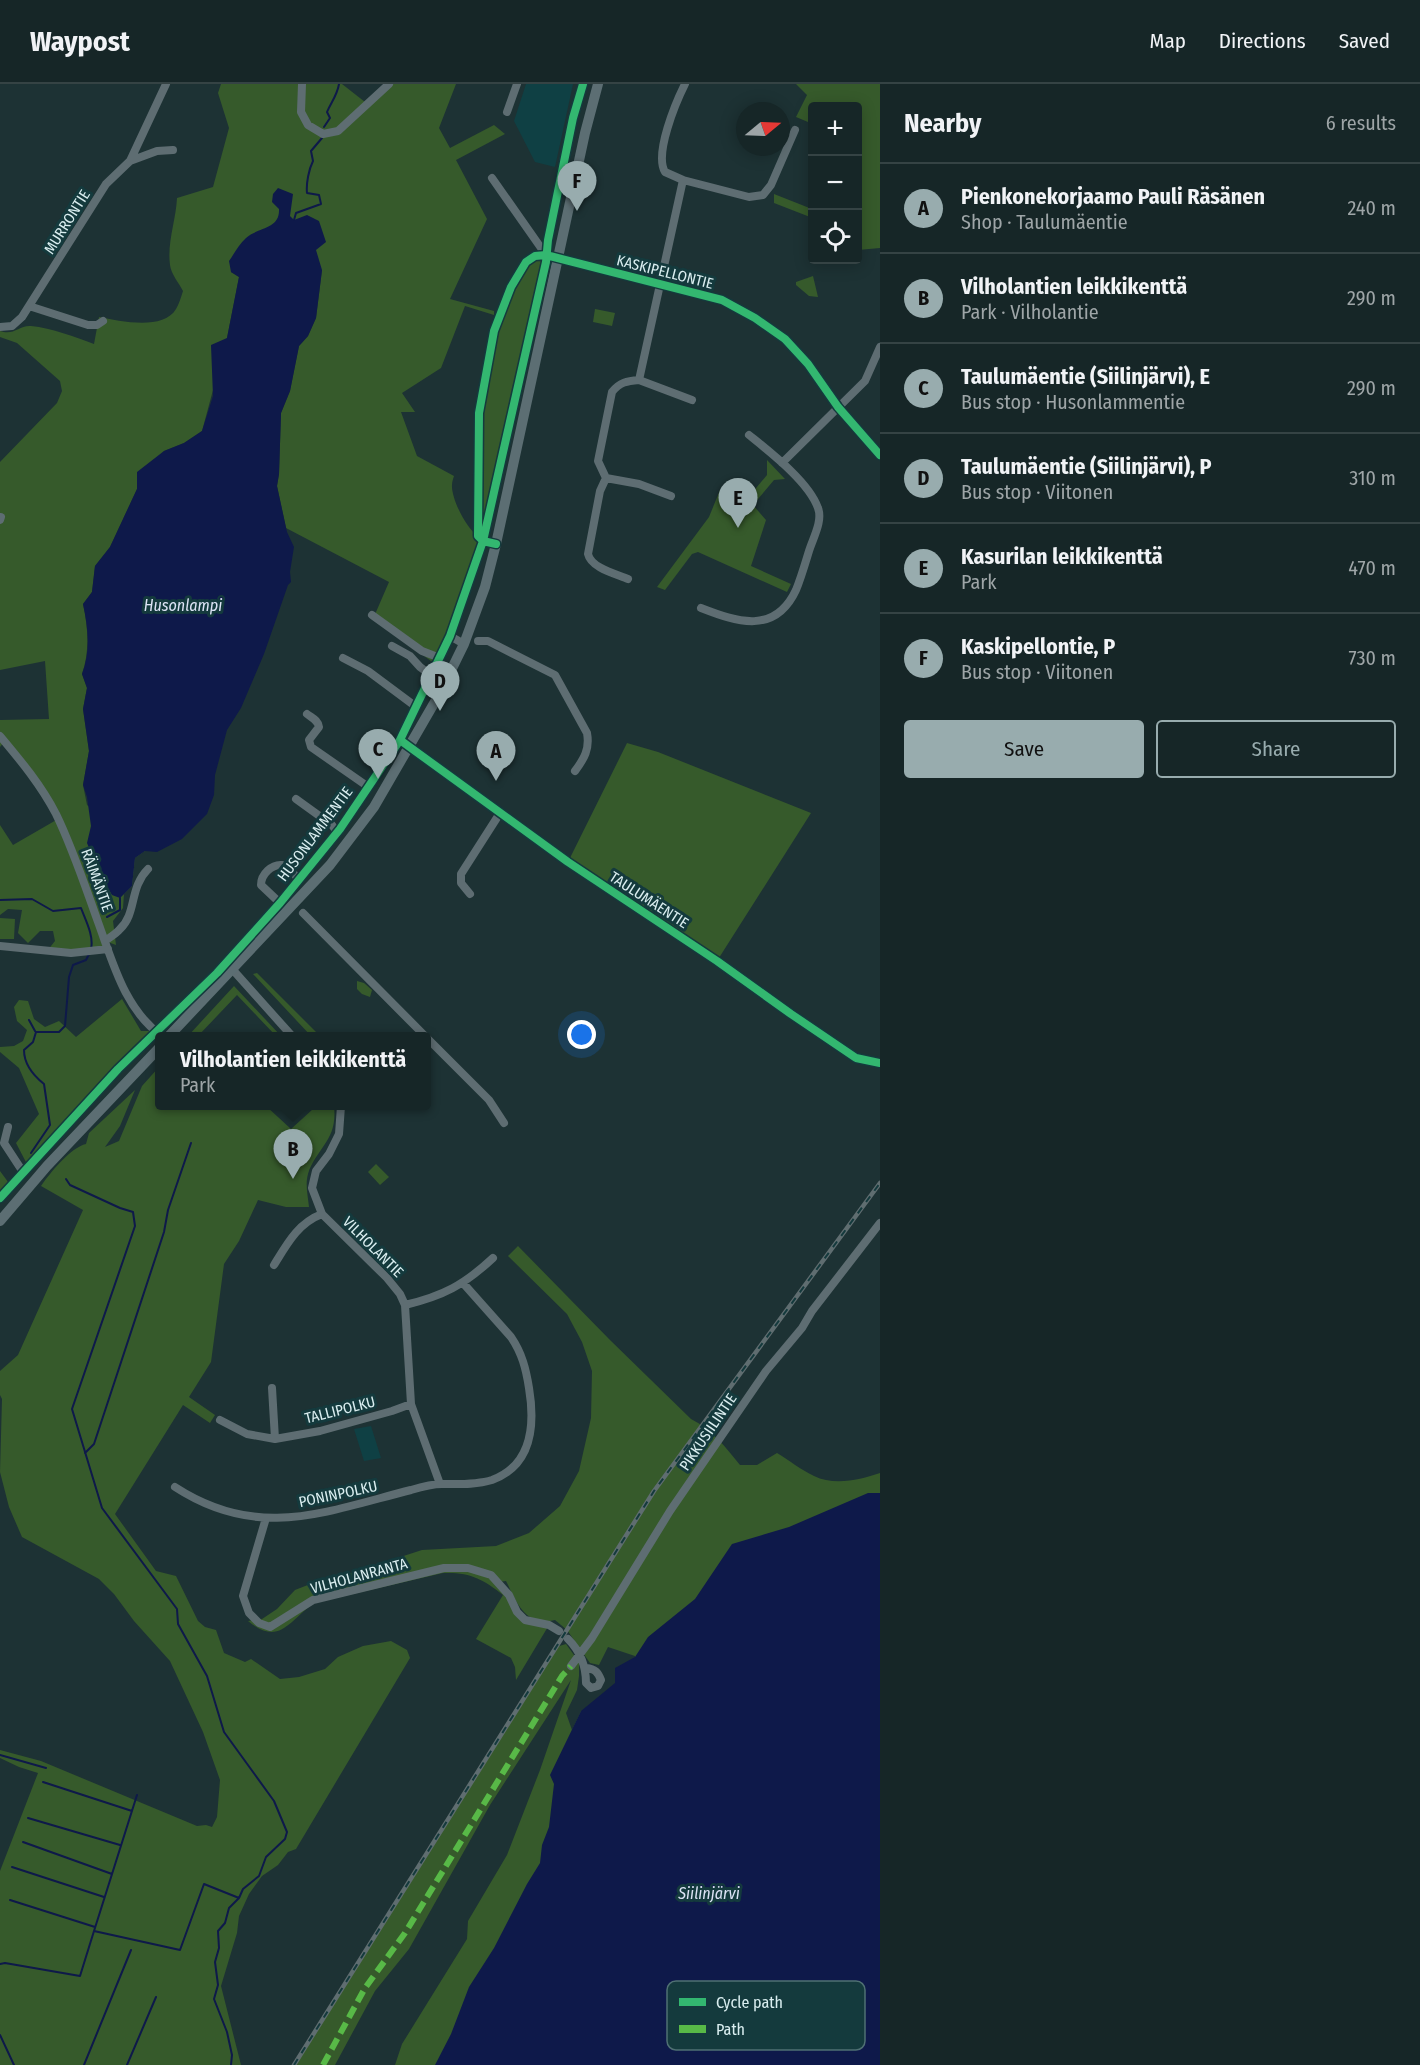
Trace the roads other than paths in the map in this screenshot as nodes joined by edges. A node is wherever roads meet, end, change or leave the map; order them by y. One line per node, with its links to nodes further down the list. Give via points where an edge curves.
1 (166, 84): 10 (street)
2 (302, 84): 3 (street, via 301,112 308,125 323,134 338,131)
3 (389, 84)
4 (517, 84): 7 (street)
5 (598, 84): 14 (main road)
6 (685, 84): 12 (street, via 662,160 666,172)
7 (507, 112)
8 (795, 130): 12 (street, via 763,195 749,196)
9 (173, 150): 10 (street, MURRONTIE)
10 (130, 161): 16 (street, MURRONTIE, via 106,184)
11 (492, 178): 13 (street)
12 (683, 180): 15 (street)
13 (546, 255): 14 (street, KASKIPELLONTIE); 28 (street, via 526,262 511,287 499,316 479,412 477,531 480,538)
14 (559, 259): 15 (street, KASKIPELLONTIE); 28 (main road)
15 (660, 285): 20 (street); 22 (street, KASKIPELLONTIE, via 722,300 763,323 808,363)
16 (29, 306): 17 (street, via 88,325); 18 (street, MURRONTIE, via 12,326)
17 (103, 321)
18 (0, 327)
19 (880, 347): 22 (street, via 865,381)
20 (639, 380): 21 (street); 26 (street, via 626,381 612,392 598,461)
21 (692, 400)
22 (838, 407): 24 (street, KASKIPELLONTIE); 25 (street)
23 (749, 435): 25 (street)
24 (880, 455)
25 (782, 463): 30 (street, via 810,493 819,510 796,590 779,612 752,622 731,620)
26 (606, 478): 27 (street, via 639,484); 29 (street, via 600,491 588,559)
27 (671, 496)
28 (496, 544): 33 (main road)
29 (628, 579)
30 (701, 608)
31 (372, 615): 36 (street, via 422,651)
32 (478, 641): 43 (street, via 488,641 558,678 587,733 585,758)
33 (464, 644): 36 (street, HUSONLAMMENTIE, via 450,636); 42 (main road)
34 (392, 646): 37 (street)
35 (343, 658): 38 (street)
36 (440, 658): 37 (street, HUSONLAMMENTIE)
37 (432, 676): 38 (street, HUSONLAMMENTIE)
38 (415, 706): 41 (street, HUSONLAMMENTIE)
39 (307, 714): 44 (street, via 319,724 309,740 311,747)
40 (0, 736): 53 (street, RÄIMÄNTIE, via 32,774 56,814)
41 (400, 740): 42 (street, TAULUMÄENTIE); 44 (street, HUSONLAMMENTIE)
42 (410, 747): 46 (street, TAULUMÄENTIE); 55 (main road, via 374,807 330,866)
43 (575, 771)
44 (367, 786): 47 (street, HUSONLAMMENTIE)
45 (296, 800): 47 (street)
46 (501, 813): 50 (street, via 461,874 461,883); 63 (street, TAULUMÄENTIE, via 856,1058)
47 (337, 832): 49 (street, HUSONLAMMENTIE)
48 (148, 869): 53 (street, via 134,892 130,915)
49 (300, 879): 51 (street, HUSONLAMMENTIE); 51 (street, via 282,864 263,876 261,885)
50 (470, 894)
51 (280, 903): 56 (street, HUSONLAMMENTIE)
52 (303, 913): 60 (street)
53 (106, 945): 54 (street, via 71,953); 57 (street, RÄIMÄNTIE, via 128,996 139,1014)
54 (0, 946)
55 (233, 970): 58 (main road); 59 (street)
56 (217, 973)
57 (158, 1032)
58 (173, 1032)
59 (288, 1032)
60 (421, 1032)
61 (431, 1042): 65 (street, via 489,1100)
62 (155, 1051): 69 (main road)
63 (880, 1063)
64 (341, 1110): 68 (street, VILHOLANTIE, via 339,1134 313,1179 312,1188)
65 (504, 1123)
66 (8, 1127): 67 (street, via 4,1143)
67 (22, 1172)
68 (322, 1214): 72 (street, via 299,1228); 74 (street, VILHOLANTIE, via 375,1265)
69 (0, 1221)
70 (880, 1224): 84 (street, PIKKUSIILINTIE, via 766,1371 670,1511)
71 (493, 1258): 73 (street)
72 (274, 1265)
73 (463, 1283): 74 (street, via 439,1296); 79 (street, PONINPOLKU, via 517,1347 525,1366 532,1426 526,1449 506,1472 477,1483)
74 (405, 1305): 76 (street)
75 (272, 1388): 78 (street)
76 (411, 1404): 78 (street, TALLIPOLKU, via 320,1431); 79 (street)
77 (220, 1419): 78 (street, TALLIPOLKU, via 247,1434)
78 (275, 1438)
79 (440, 1484): 81 (street, PONINPOLKU, via 329,1512)
80 (175, 1487): 81 (street, PONINPOLKU, via 218,1509)
81 (266, 1518): 82 (street, VILHOLANRANTA, via 243,1596 249,1613 259,1623 270,1627 313,1599 444,1568 468,1568 491,1575 525,1620)
82 (559, 1631)
83 (568, 1639): 84 (street)
84 (580, 1656): 85 (street, PIKKUSIILINTIE); 86 (street)
85 (571, 1666)
86 (586, 1668)

